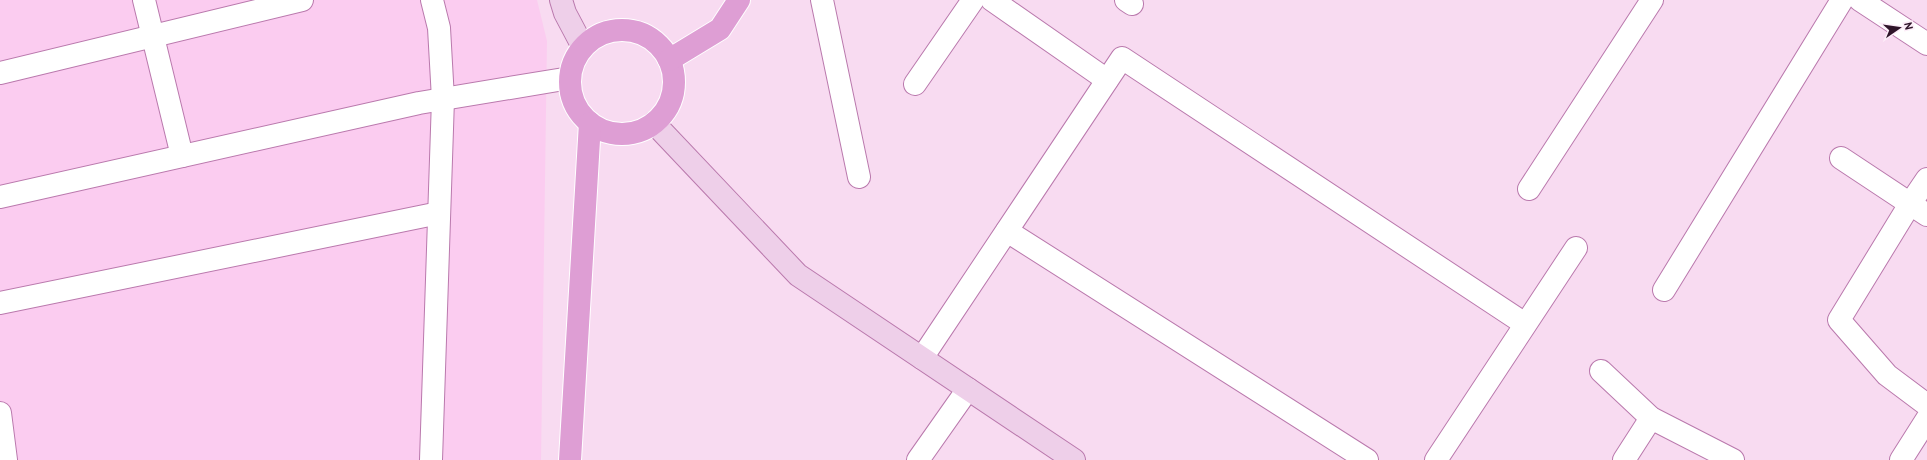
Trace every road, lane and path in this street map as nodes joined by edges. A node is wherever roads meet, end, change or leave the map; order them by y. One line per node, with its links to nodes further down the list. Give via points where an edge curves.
1 (144, 0): 12 (street)
2 (302, 0): 12 (street)
3 (432, 0): 20 (street, via 439,28)
4 (561, 0): 14 (main road)
5 (739, 0): 15 (main road, via 720,29)
6 (822, 0): 25 (street)
7 (973, 0): 19 (street)
8 (992, 0): 18 (street)
9 (1652, 0): 27 (street)
10 (1842, 0): 33 (street)
11 (1860, 0): 13 (street)
12 (153, 36): 16 (street); 23 (street)
13 (1927, 44)
14 (583, 48): 15 (main road, via 596,37 612,31 629,31 645,36 659,46); 17 (main road, via 574,62)
15 (669, 60): 21 (main road, via 674,77 673,94 666,110)
16 (0, 73)
17 (570, 78): 20 (street); 22 (main road, via 574,101)
18 (1107, 80): 31 (street); 35 (street, via 1122,58)
19 (915, 84)
20 (444, 99): 23 (street); 30 (street)
21 (654, 123): 22 (main road, via 639,132 622,135 605,132); 36 (main road, via 798,275)
22 (590, 124): 45 (main road)
23 (182, 156): 28 (street)
24 (1841, 158): 29 (street)
25 (860, 177)
26 (1927, 179): 29 (street)
27 (1529, 189)
28 (0, 197)
29 (1918, 209): 39 (street, via 1839,320 1887,376)
30 (439, 213): 34 (street); 44 (street)
31 (1007, 231): 36 (street); 48 (street)
32 (1576, 248): 35 (street)
33 (1664, 290)
34 (0, 303)
35 (1526, 324): 49 (street)
36 (922, 358): 38 (main road)
37 (1601, 371): 41 (street)
38 (968, 389): 46 (street); 47 (main road)
39 (1927, 406)
40 (0, 413): 43 (street)
41 (1651, 418): 50 (street); 51 (street)
42 (1927, 419): 52 (street)
43 (6, 460)
44 (431, 460)
45 (570, 460)
46 (918, 460)
47 (1074, 460)
48 (1367, 460)
49 (1436, 460)
50 (1624, 460)
51 (1733, 460)
52 (1901, 460)

